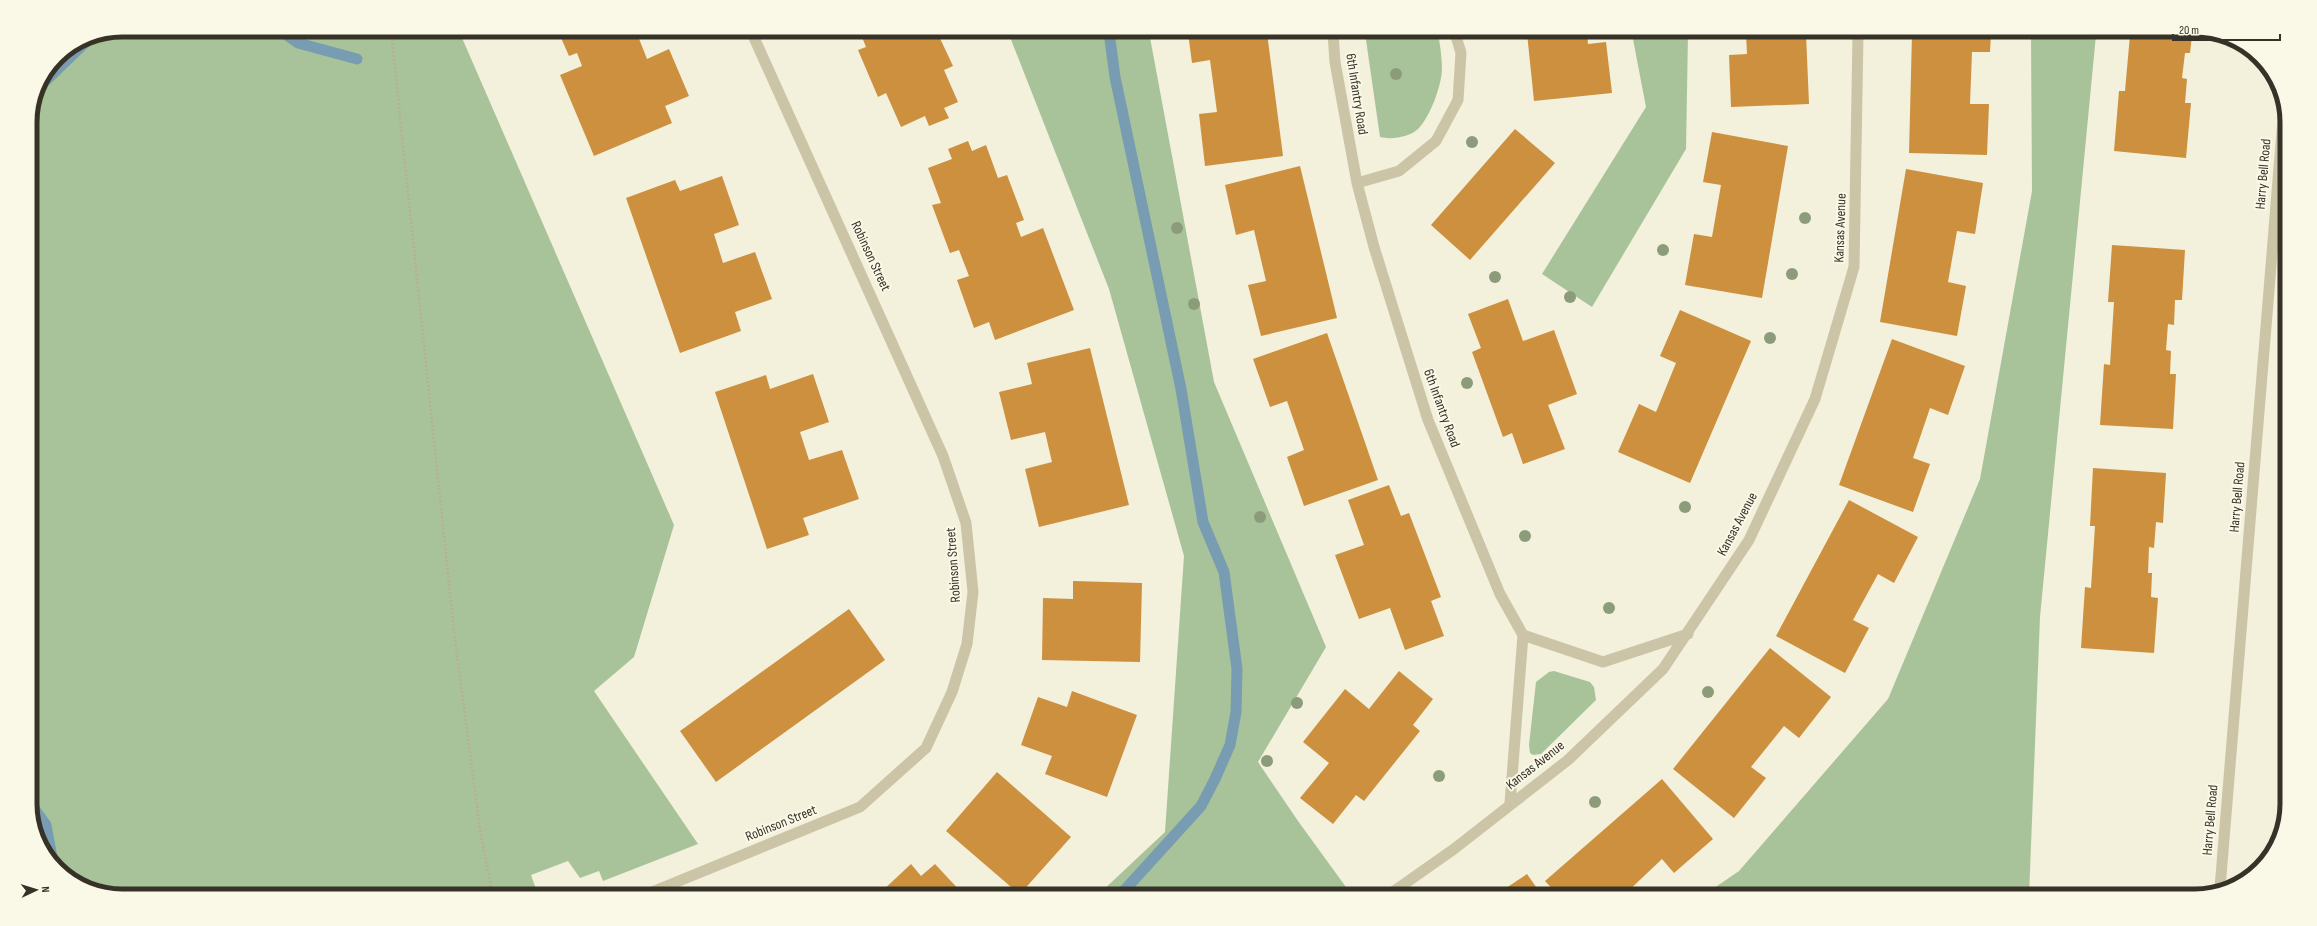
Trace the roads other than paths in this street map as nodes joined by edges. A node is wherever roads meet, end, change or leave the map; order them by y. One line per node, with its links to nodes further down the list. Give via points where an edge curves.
1 (753, 37): 11 (street, Robinson Street, via 943,456 966,522 973,592 967,644 952,692 926,748 860,807)
2 (1333, 37): 6 (street, 6th Infantry Road, via 1335,62)
3 (1456, 37): 6 (street, via 1461,53 1458,100 1436,141 1399,171)
4 (1858, 37): 7 (street, Kansas Avenue, via 1854,266 1815,399 1749,540)
5 (2280, 156): 10 (street, Harry Bell Road)
6 (1357, 183): 8 (street, 6th Infantry Road, via 1374,247 1428,420 1500,594)
7 (1688, 634): 8 (street, via 1603,662); 9 (street, Kansas Avenue, via 1663,669 1568,760)
8 (1523, 635): 9 (street)
9 (1510, 804): 12 (street, Kansas Avenue, via 1454,849)
10 (2220, 884)
11 (659, 889)
12 (1397, 889)

